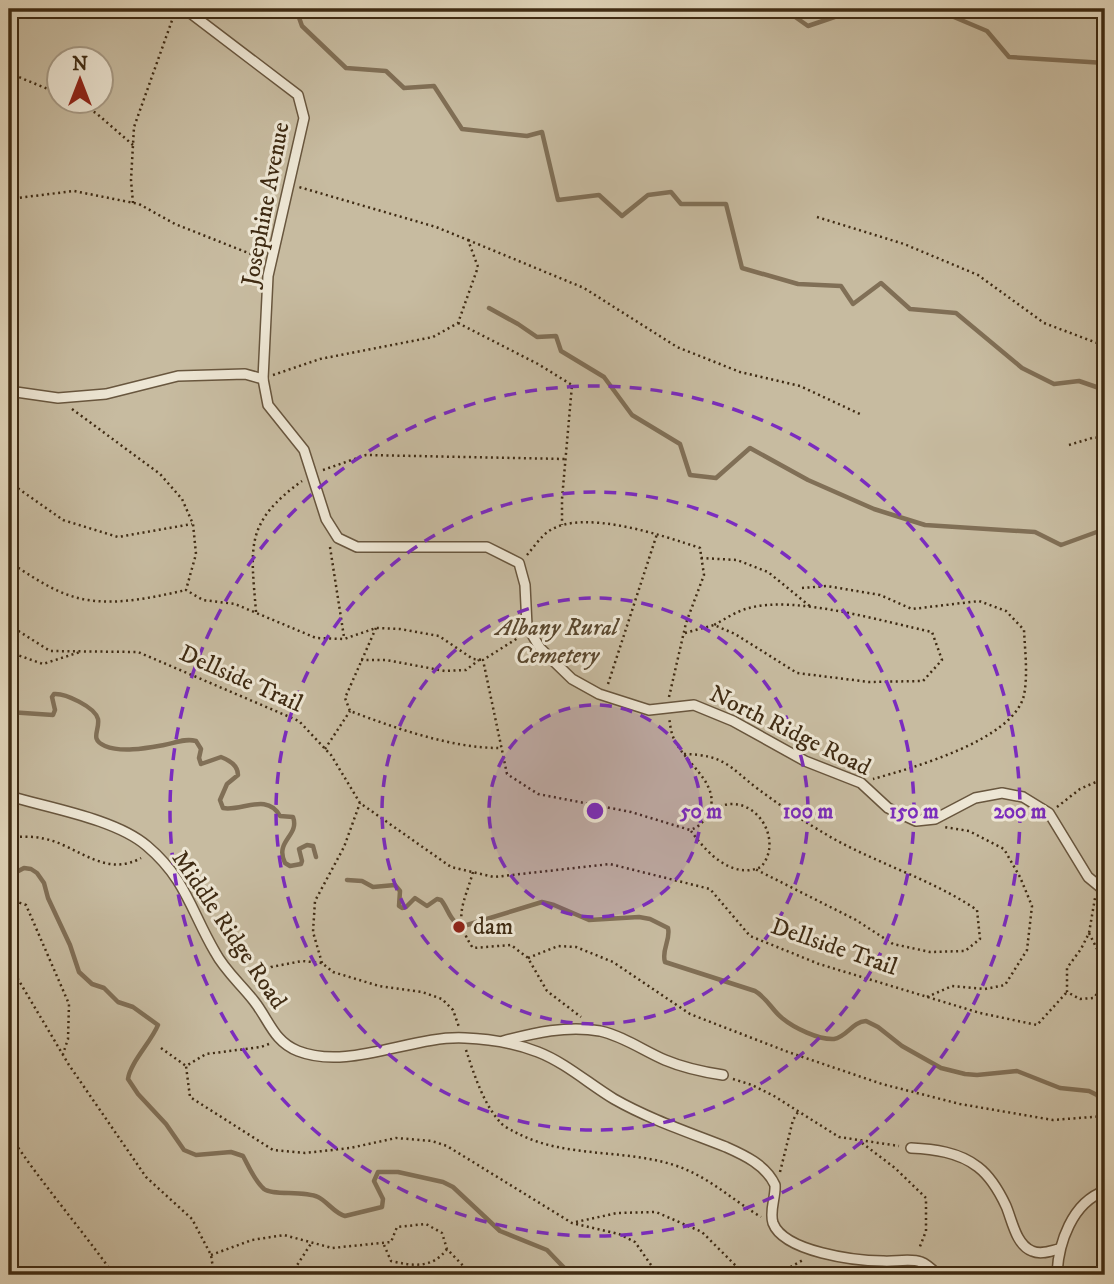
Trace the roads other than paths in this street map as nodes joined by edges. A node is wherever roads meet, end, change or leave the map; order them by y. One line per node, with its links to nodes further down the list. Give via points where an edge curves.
1 (185, 9): 2 (lane, Josephine Avenue, via 298,95 304,118 268,276)
2 (263, 379): 3 (lane, via 245,374 178,376 106,394 58,398); 5 (lane, North Ridge Road, via 268,405 304,450 326,519 338,538 357,547 487,547 519,563 526,584 527,626 540,648 572,678 649,710 694,705 733,721 805,761 861,783 888,808 916,821 931,820 975,798 1002,793 1023,797 1049,813 1082,868)
3 (9, 391)
4 (9, 796): 6 (lane, Middle Ridge Road, via 106,825 152,850 183,887 216,955 253,999 278,1039 299,1052 342,1056 435,1039)
5 (1101, 888)
6 (501, 1042): 7 (lane, Middle Ridge Road, via 538,1032 596,1030 679,1065); 11 (lane, Middle Ridge Road, via 538,1052 614,1099 740,1153 768,1173 775,1185 772,1217 775,1227 789,1239 839,1258 920,1262)
7 (723, 1075)
8 (911, 1148): 10 (lane, via 941,1151 970,1161 996,1187 1025,1246 1042,1253)
9 (1105, 1191): 10 (lane, via 1083,1206)
10 (1059, 1249): 12 (lane)
11 (938, 1275)
12 (1057, 1275)

